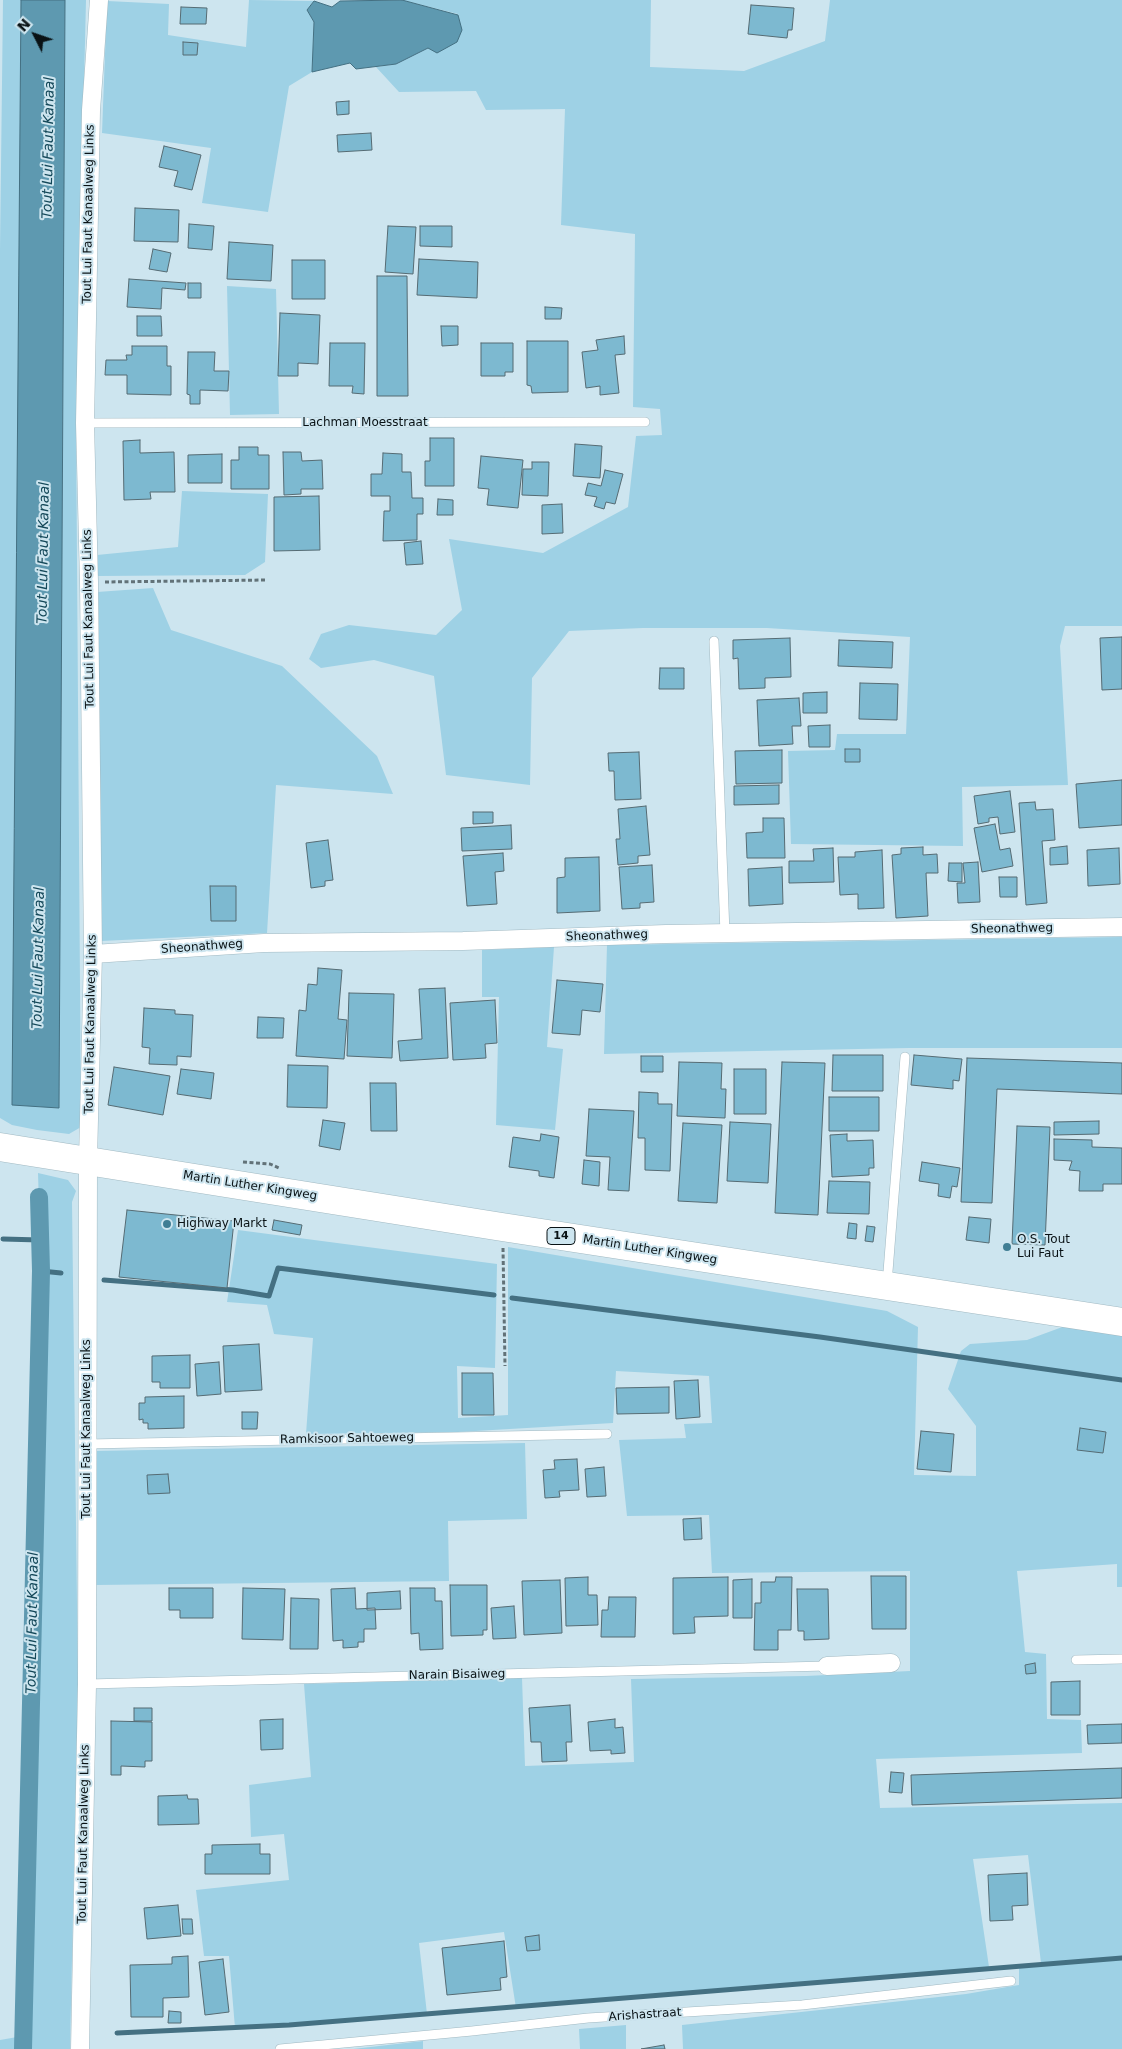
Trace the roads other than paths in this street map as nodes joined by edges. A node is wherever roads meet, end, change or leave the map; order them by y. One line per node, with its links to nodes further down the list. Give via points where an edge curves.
1 (99, 0): 3 (street, Tout Lui Faut Kanaalweg Links, via 91,110)
2 (645, 422): 3 (lane, Lachman Moesstraat)
3 (85, 423): 7 (street, Tout Lui Faut Kanaalweg Links)
4 (714, 641): 6 (lane)
5 (1122, 927): 6 (street, Sheonathweg)
6 (725, 934): 7 (street, Sheonathweg, via 463,942 264,943)
7 (93, 954): 10 (street, Tout Lui Faut Kanaalweg Links)
8 (905, 1057): 11 (lane)
9 (0, 1147): 10 (main road, Martin Luther Kingweg / 14)
10 (88, 1160): 11 (main road, Martin Luther Kingweg / 14); 14 (street, Tout Lui Faut Kanaalweg Links)
11 (887, 1286): 12 (main road, Martin Luther Kingweg / 14)
12 (1122, 1322)
13 (607, 1434): 14 (lane, Ramkisoor Sahtoeweg)
14 (87, 1444): 19 (street, Tout Lui Faut Kanaalweg Links)
15 (1122, 1659): 16 (lane)
16 (1076, 1660)
17 (891, 1663): 18 (street)
18 (827, 1666): 19 (lane, Narain Bisaiweg)
19 (87, 1684): 21 (street, Tout Lui Faut Kanaalweg Links)
20 (1010, 1981): 22 (lane, Arishastraat, via 802,2005 588,2018)
21 (80, 2049)
22 (280, 2049)

